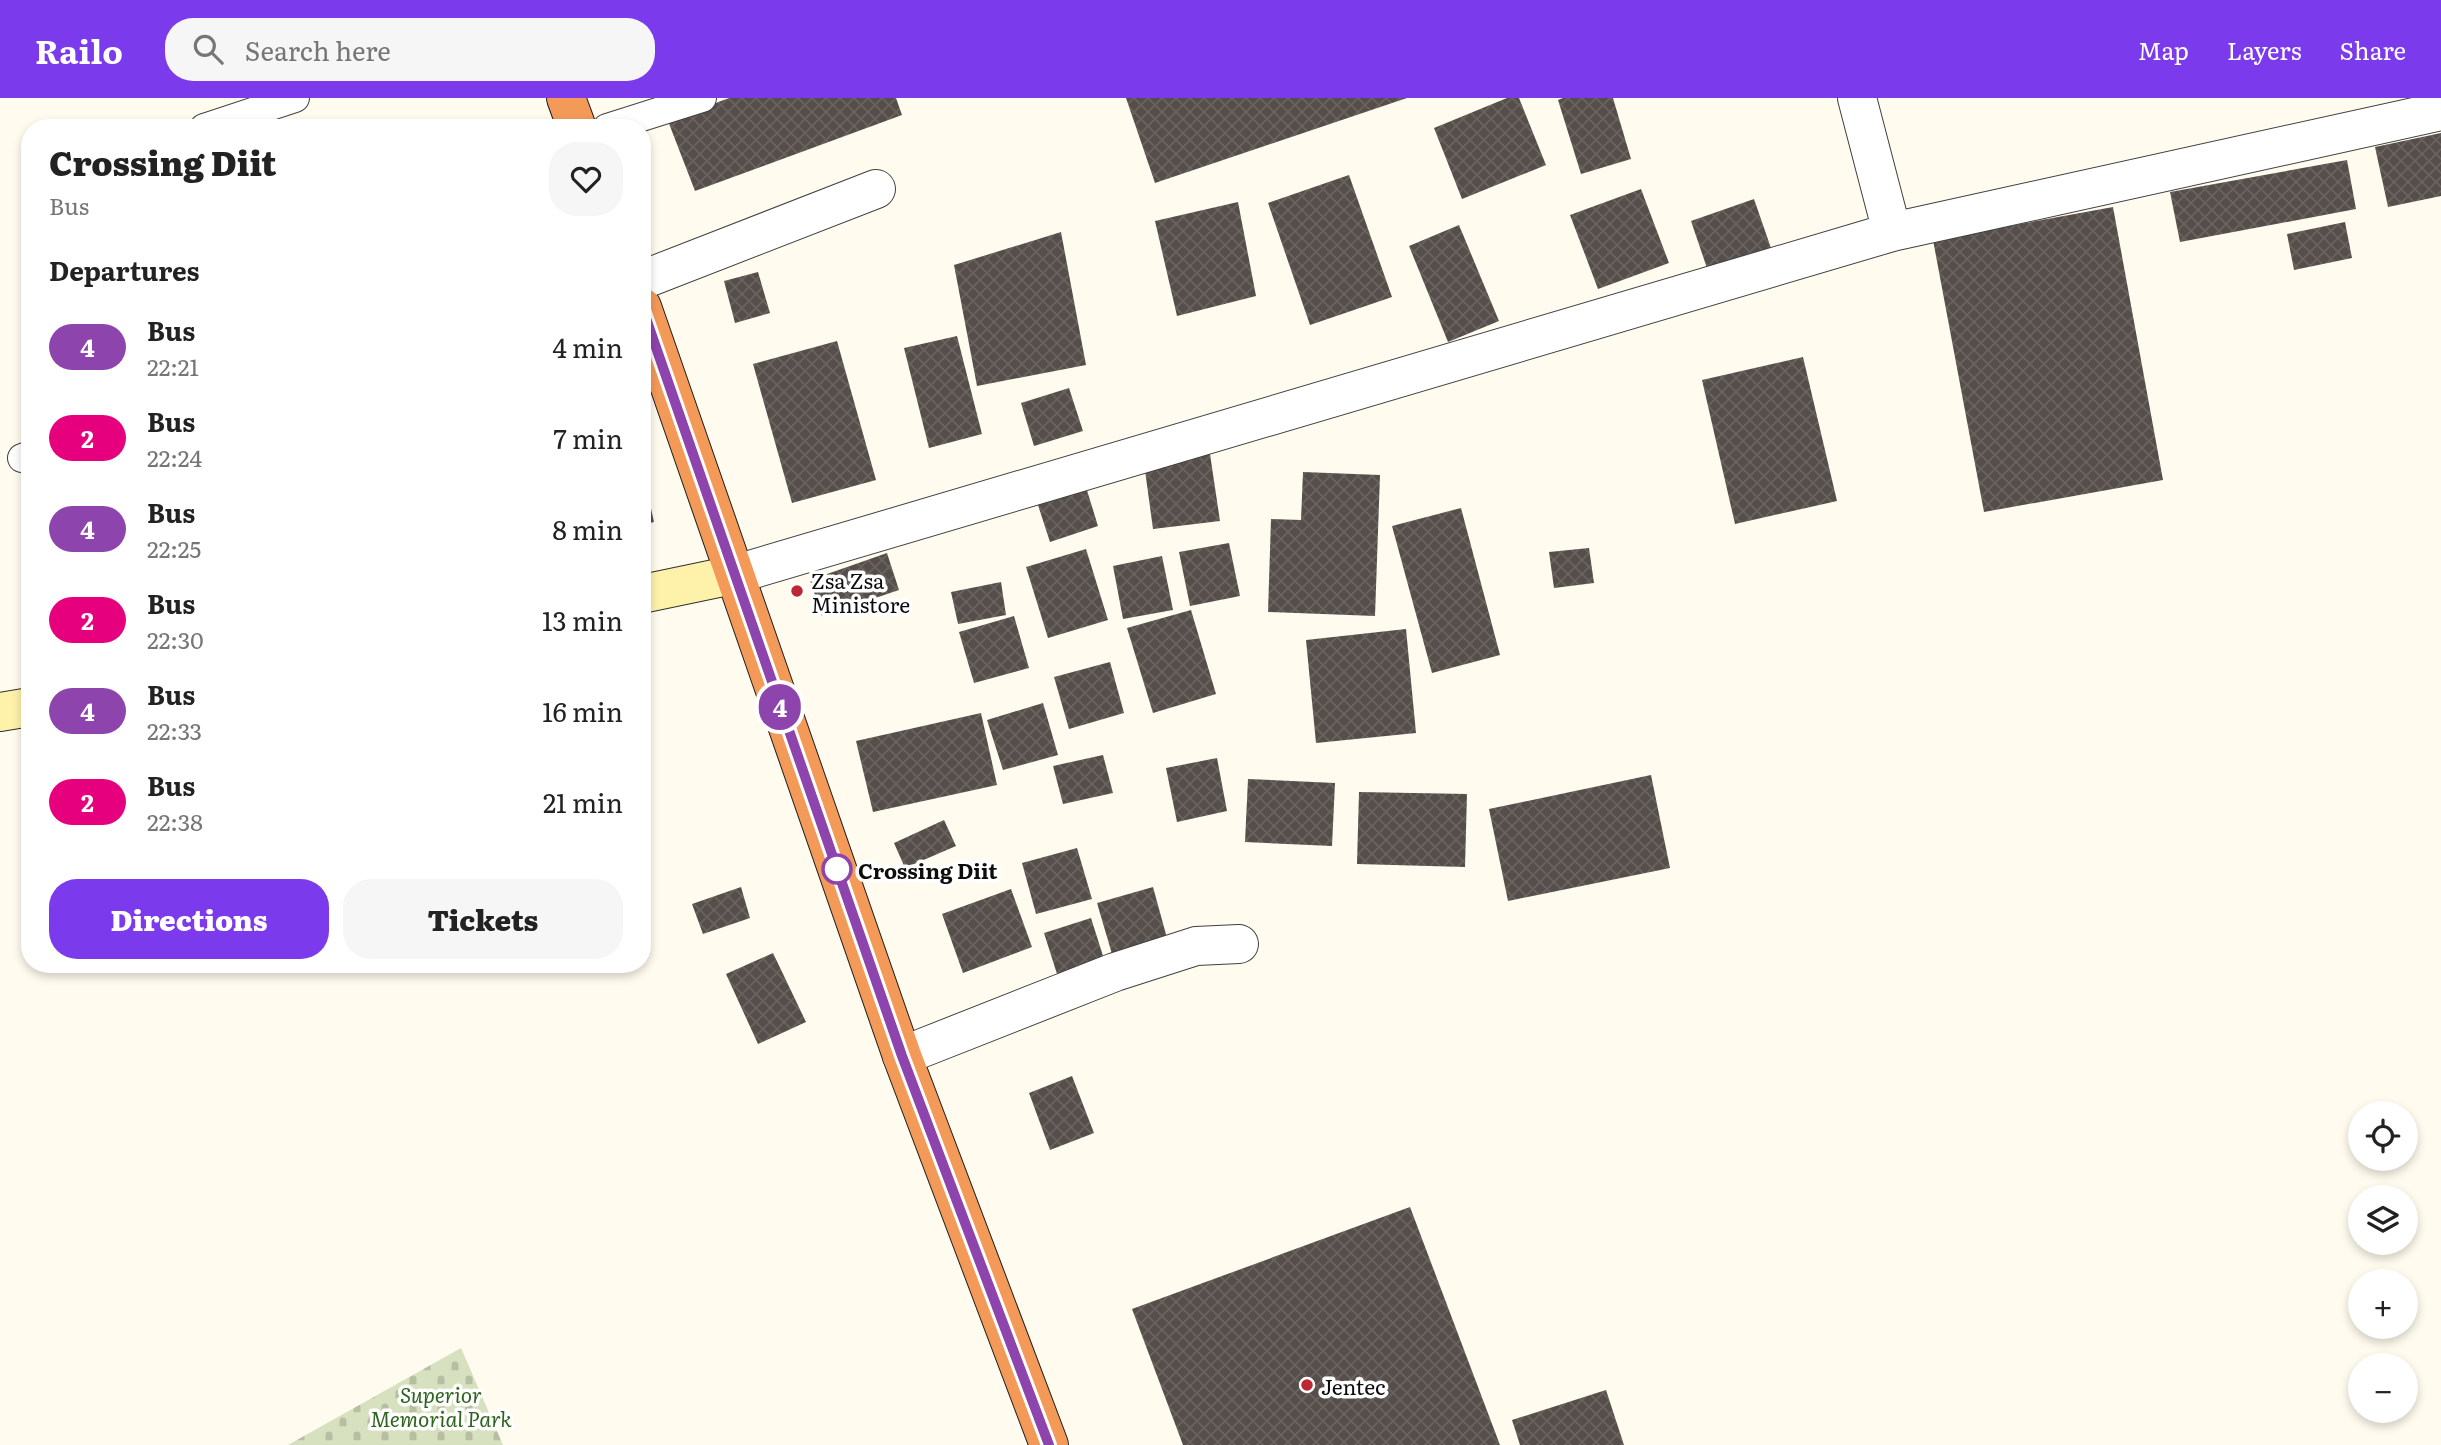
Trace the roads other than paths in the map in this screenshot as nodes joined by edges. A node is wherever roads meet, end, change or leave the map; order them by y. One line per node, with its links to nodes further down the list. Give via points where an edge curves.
1 (295, 98): 6 (lane)
2 (566, 98): 7 (highway)
3 (702, 98): 8 (lane)
4 (1857, 98): 10 (street)
5 (2437, 112): 10 (street)
6 (231, 119)
7 (574, 119)
8 (636, 119)
9 (876, 188): 11 (street)
10 (1892, 232): 13 (street)
11 (651, 276)
12 (651, 351): 13 (highway)
13 (733, 575): 14 (street); 18 (highway)
14 (651, 592)
15 (21, 708): 16 (street)
16 (0, 712)
17 (1239, 944): 18 (street, via 1196,946 1115,972)
18 (902, 1056): 19 (highway)
19 (1049, 1445)

